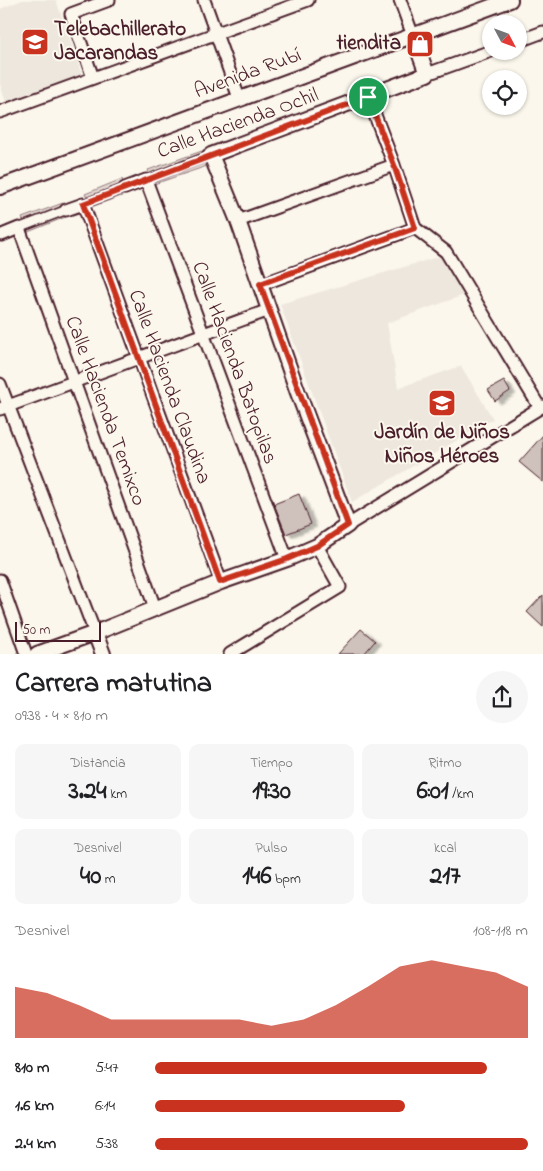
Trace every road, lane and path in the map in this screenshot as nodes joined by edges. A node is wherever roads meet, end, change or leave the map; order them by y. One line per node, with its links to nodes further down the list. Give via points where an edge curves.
1 (109, 0): 12 (street, via 71,14)
2 (204, 0): 7 (street)
3 (308, 0): 7 (street)
4 (400, 0): 8 (street)
5 (510, 0): 8 (street, Avenida Rubí)
6 (543, 32): 9 (street)
7 (216, 34): 12 (street); 14 (street)
8 (413, 36): 11 (street); 14 (street, Avenida Rubí)
9 (528, 37)
10 (482, 54): 11 (street, Calle Hacienda Ochil)
11 (428, 74): 13 (street, Calle Hacienda Ochil)
12 (93, 78): 15 (street)
13 (368, 97): 16 (street, Calle Hacienda Ochil); 17 (street)
14 (239, 98): 19 (street, Avenida Rubí)
15 (1, 109)
16 (211, 155): 18 (street, Calle Hacienda Ochil); 23 (street)
17 (394, 165): 23 (street); 25 (street)
18 (146, 180): 20 (street, Calle Hacienda Ochil); 29 (street, Calle Hacienda Batopilas)
19 (0, 187)
20 (125, 188): 21 (street, Calle Hacienda Ochil)
21 (83, 204): 22 (street, Calle Hacienda Ochil); 30 (street, Calle Hacienda Claudina)
22 (66, 210): 24 (street, Calle Hacienda Ochil)
23 (238, 221): 27 (street)
24 (19, 228): 26 (street, Calle Hacienda Ochil); 31 (street, Calle Hacienda Temixco)
25 (415, 228): 27 (street); 33 (street, via 446,252)
26 (1, 235)
27 (260, 284): 28 (street)
28 (269, 310): 29 (street); 35 (street)
29 (204, 334): 30 (street); 37 (street, Calle Hacienda Batopilas)
30 (138, 358): 31 (street); 39 (street, Calle Hacienda Claudina)
31 (74, 382): 34 (street); 40 (street, Calle Hacienda Temixco)
32 (0, 384): 34 (street)
33 (542, 407): 35 (street)
34 (4, 408): 41 (street)
35 (348, 525): 36 (street)
36 (317, 546): 37 (street); 45 (street, via 340,587)
37 (287, 559): 39 (street)
38 (0, 580): 42 (street)
39 (220, 582): 40 (street)
40 (156, 608): 41 (street)
41 (94, 633): 43 (street); 44 (street)
42 (26, 654)
43 (37, 654)
44 (103, 654)
45 (230, 654)

